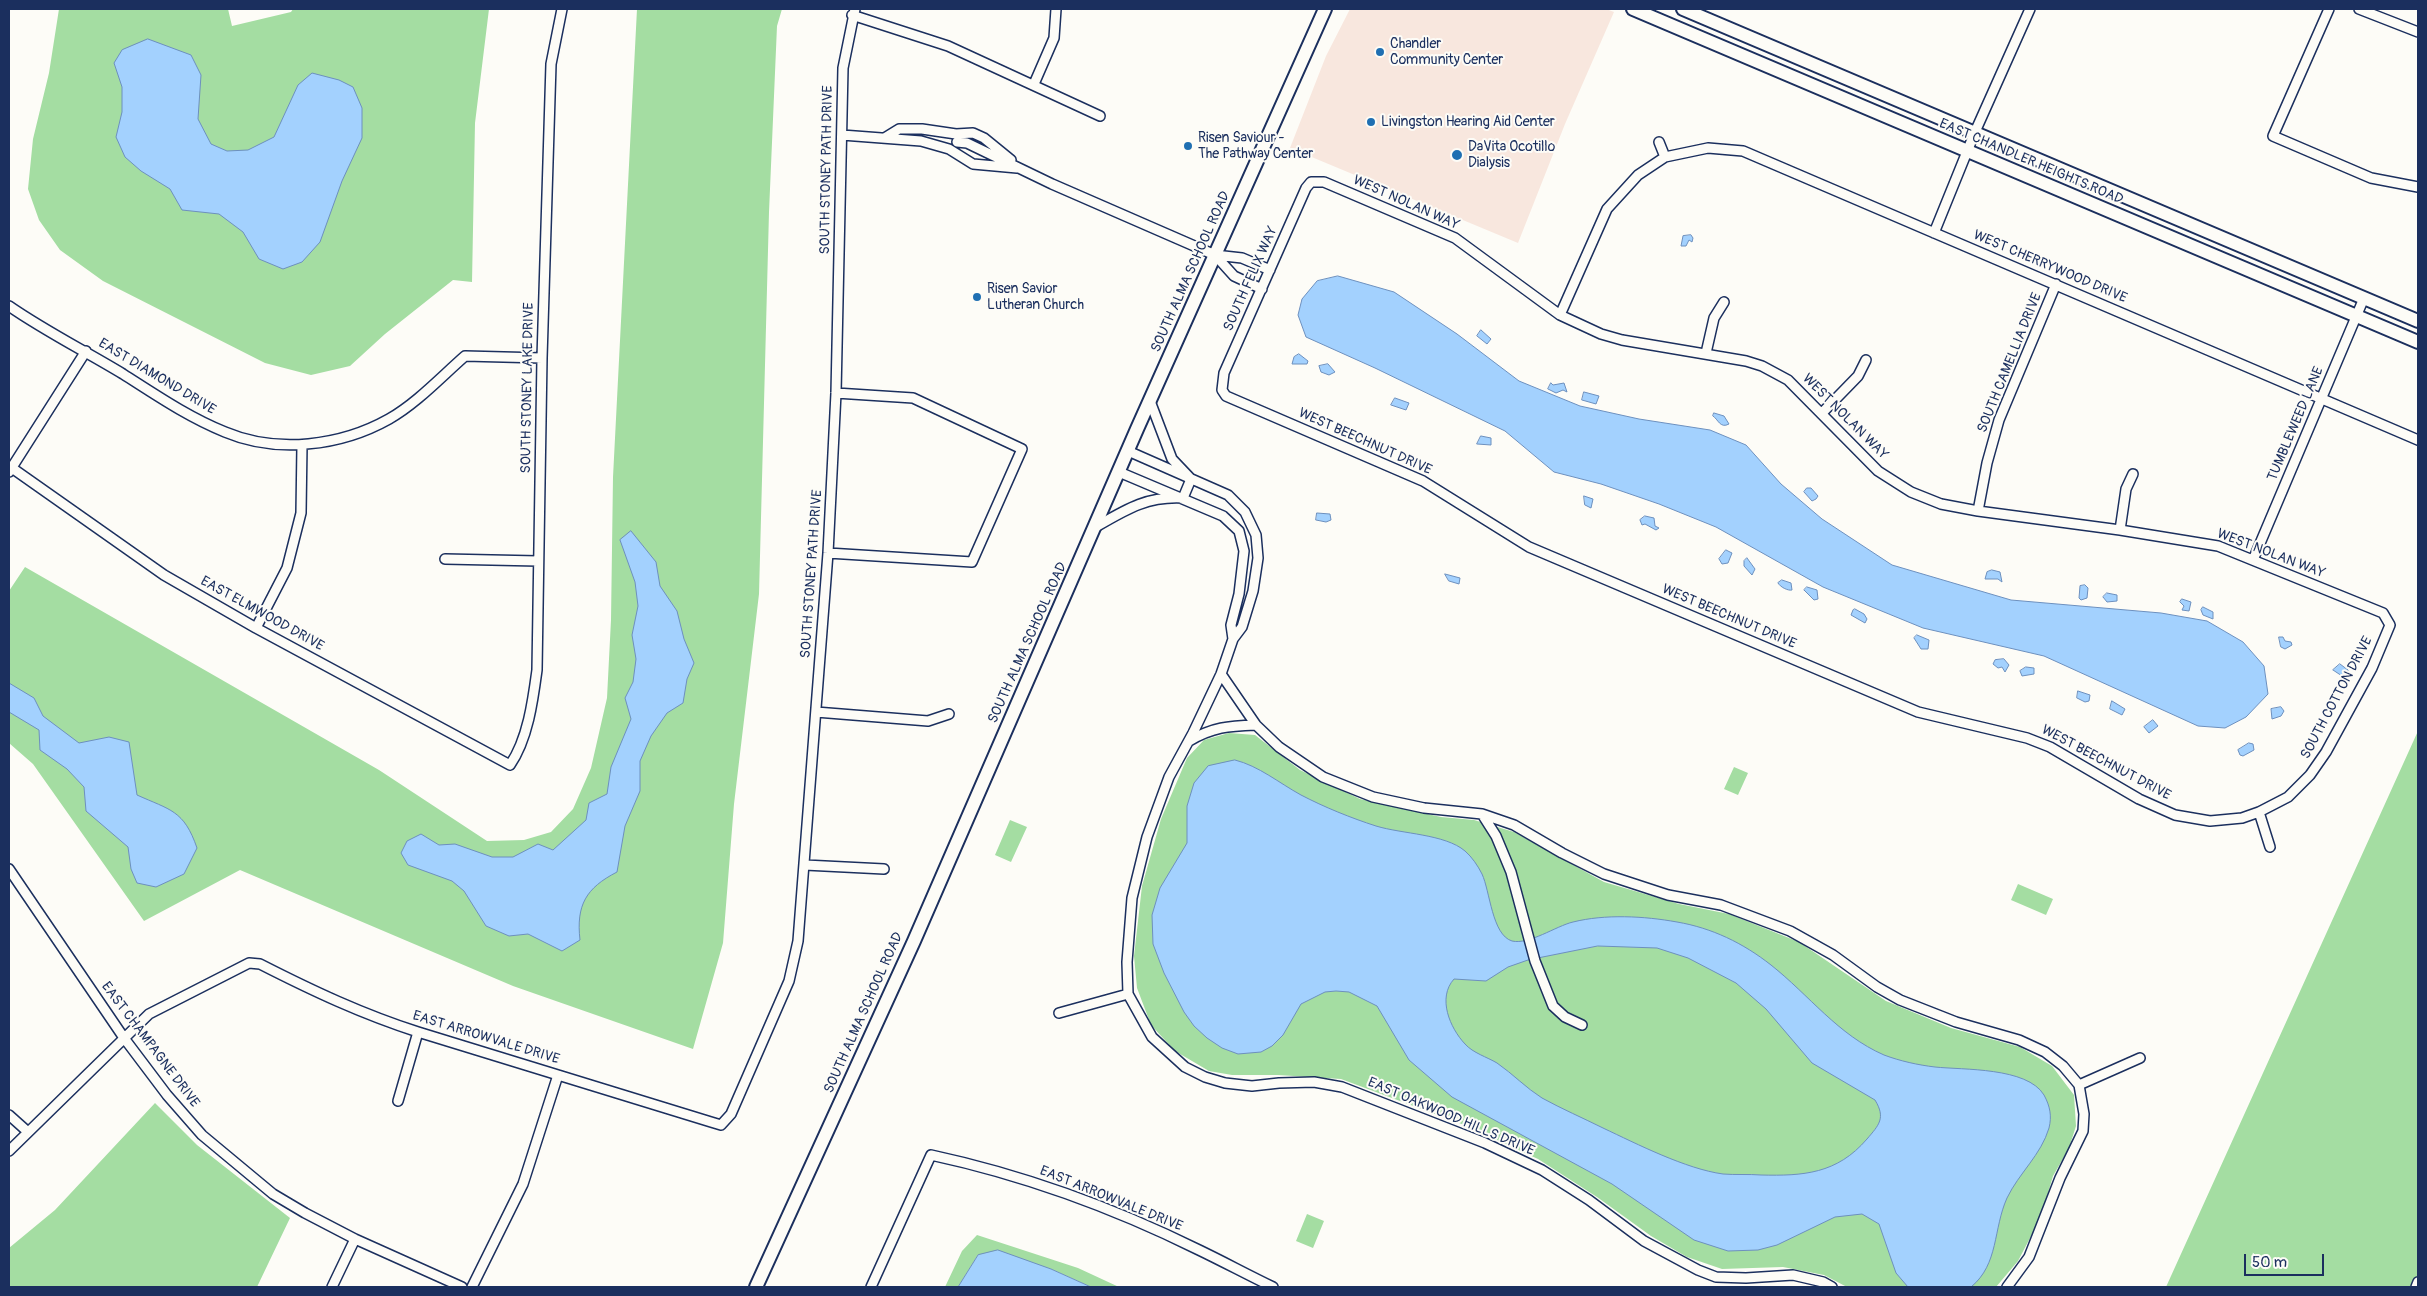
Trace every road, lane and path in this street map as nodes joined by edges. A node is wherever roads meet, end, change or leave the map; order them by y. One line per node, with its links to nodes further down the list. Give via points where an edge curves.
1 (562, 9): 38 (street, SOUTH STONEY LAKE DRIVE, via 551,64)
2 (1056, 9): 11 (street, via 1054,38)
3 (1325, 9): 25 (main road, SOUTH ALMA SCHOOL ROAD)
4 (1633, 9): 19 (main road, EAST CHANDLER HEIGHTS ROAD)
5 (1683, 9): 13 (main road, EAST CHANDLER HEIGHTS ROAD)
6 (2030, 9): 13 (street)
7 (2329, 9): 23 (street, via 2273,136 2371,178)
8 (2359, 9): 10 (street)
9 (853, 12): 11 (street, via 948,46); 14 (street, SOUTH STONEY PATH DRIVE, via 843,68)
10 (2418, 32)
11 (1034, 84): 12 (street)
12 (1100, 116)
13 (1975, 132): 19 (street); 29 (main road, EAST CHANDLER HEIGHTS ROAD)
14 (842, 135): 15 (street); 41 (street, SOUTH STONEY PATH DRIVE)
15 (886, 137): 16 (street, via 899,129 922,129); 18 (street, via 921,141)
16 (957, 138): 18 (street); 21 (street)
17 (1659, 142): 20 (street)
18 (953, 151): 21 (street, via 973,164)
19 (1968, 151): 24 (street); 33 (main road, EAST CHANDLER HEIGHTS ROAD)
20 (1666, 157): 24 (street, WEST CHERRYWOOD DRIVE, via 1708,148 1743,151); 32 (street, via 1638,175 1607,209)
21 (1020, 168): 25 (street)
22 (1311, 182): 26 (street, SOUTH FELIX WAY); 32 (street, WEST NOLAN WAY, via 1324,182 1454,238)
23 (2418, 187)
24 (1934, 232): 27 (street, WEST CHERRYWOOD DRIVE)
25 (1215, 255): 26 (street, via 1242,258); 28 (street, via 1234,276); 43 (main road, SOUTH ALMA SCHOOL ROAD)
26 (1270, 270): 28 (street, SOUTH FELIX WAY)
27 (2056, 284): 42 (street, WEST CHERRYWOOD DRIVE); 54 (street, SOUTH CAMELLIA DRIVE, via 1999,420)
28 (1262, 289): 40 (street, SOUTH FELIX WAY, via 1224,372)
29 (2364, 298): 33 (street, TUMBLEWEED LANE); 34 (main road, EAST CHANDLER HEIGHTS ROAD)
30 (1724, 302): 37 (street, via 1714,318)
31 (9, 306): 36 (street, EAST DIAMOND DRIVE)
32 (1560, 315): 37 (street, WEST NOLAN WAY, via 1622,340)
33 (2357, 316): 35 (main road, EAST CHANDLER HEIGHTS ROAD); 42 (street, TUMBLEWEED LANE)
34 (2418, 321)
35 (2418, 342)
36 (86, 351): 46 (street, EAST DIAMOND DRIVE, via 187,414 226,433 262,442); 48 (street)
37 (1706, 353): 44 (street, WEST NOLAN WAY, via 1762,366 1788,380)
38 (542, 358): 46 (street, EAST DIAMOND DRIVE, via 465,356 390,419 352,435); 61 (street, SOUTH STONEY LAKE DRIVE)
39 (1866, 360): 44 (street, via 1858,376)
40 (1222, 390): 73 (street, WEST BEECHNUT DRIVE, via 1226,396 1423,481 1529,547 1918,712 2027,738 2050,747 2139,799 2175,815 2210,821)
41 (836, 393): 58 (street, SOUTH STONEY PATH DRIVE); 58 (street, via 913,398 1022,449 972,562)
42 (2322, 398): 45 (street, WEST CHERRYWOOD DRIVE); 60 (street, TUMBLEWEED LANE)
43 (1150, 401): 47 (main road, SOUTH ALMA SCHOOL ROAD); 51 (street, EAST OAKWOOD HILLS DRIVE, via 1172,459)
44 (1822, 413): 54 (street, WEST NOLAN WAY, via 1878,471 1912,492 1941,504)
45 (2418, 440)
46 (302, 445): 63 (street, via 301,512 287,568)
47 (1128, 451): 49 (main road, SOUTH ALMA SCHOOL ROAD); 51 (street, EAST OAKWOOD HILLS DRIVE)
48 (10, 470): 63 (street, EAST ELMWOOD DRIVE, via 164,575)
49 (1119, 472): 52 (street, EAST OAKWOOD HILLS DRIVE); 56 (main road, SOUTH ALMA SCHOOL ROAD)
50 (2133, 474): 57 (street, via 2126,489)
51 (1191, 479): 52 (street); 53 (street, EAST OAKWOOD HILLS DRIVE, via 1228,495)
52 (1183, 498): 55 (street, EAST OAKWOOD HILLS DRIVE); 56 (street, via 1150,500)
53 (1238, 506): 55 (street); 64 (street, EAST OAKWOOD HILLS DRIVE, via 1256,535 1258,558 1253,591 1242,627)
54 (1978, 511): 57 (street, WEST NOLAN WAY)
55 (1227, 520): 64 (street, EAST OAKWOOD HILLS DRIVE, via 1239,531 1244,551 1239,594 1230,625)
56 (1094, 528): 96 (main road, SOUTH ALMA SCHOOL ROAD, via 914,941)
57 (2120, 530): 60 (street, WEST NOLAN WAY, via 2218,546)
58 (828, 553): 66 (street, SOUTH STONEY PATH DRIVE)
59 (445, 559): 61 (street)
60 (2253, 560): 62 (street, WEST NOLAN WAY)
61 (538, 561): 70 (street, SOUTH STONEY LAKE DRIVE, via 534,694 518,754)
62 (2383, 613): 71 (street, SOUTH COTTON DRIVE, via 2390,625 2372,668 2326,752 2310,775 2288,797)
63 (256, 628): 70 (street, EAST ELMWOOD DRIVE)
64 (1234, 640): 65 (street, EAST OAKWOOD HILLS DRIVE)
65 (1221, 674): 68 (street); 69 (street, EAST OAKWOOD HILLS DRIVE)
66 (816, 712): 67 (street, via 928,721); 75 (street, SOUTH STONEY PATH DRIVE)
67 (949, 714)
68 (1256, 725): 69 (street, via 1223,726); 72 (street, via 1279,747 1323,777 1373,797 1424,808)
69 (1189, 741): 78 (street, EAST OAKWOOD HILLS DRIVE, via 1169,777 1146,837 1134,889 1127,962)
70 (510, 765)
71 (2259, 812): 73 (street, SOUTH COTTON DRIVE); 74 (street)
72 (1482, 814): 80 (street, via 1512,872 1535,961 1553,1006 1565,1017); 85 (street, via 1514,825 1562,854 1604,874 1668,895 1721,905 1790,931 1833,955 1900,1000 1956,1022 2019,1040 2045,1052 2063,1066)
73 (2242, 818)
74 (2270, 847)
75 (805, 865): 77 (street); 88 (street, SOUTH STONEY PATH DRIVE, via 798,941 788,981 731,1114)
76 (9, 868): 82 (street, EAST CHAMPAGNE DRIVE)
77 (884, 870)
78 (1128, 994): 79 (street); 99 (street, EAST OAKWOOD HILLS DRIVE, via 1158,1044 1185,1067 1204,1077 1252,1086 1314,1082 1342,1087 1485,1142 1542,1170 1589,1200 1644,1242 1698,1270 1716,1277 1794,1275)
79 (1059, 1013)
80 (1582, 1025)
81 (418, 1032): 82 (street, EAST ARROWVALE DRIVE, via 360,1013 260,964 249,963 149,1014); 84 (street, EAST ARROWVALE DRIVE); 86 (street)
82 (124, 1038): 89 (street); 91 (street, EAST CHAMPAGNE DRIVE, via 202,1135 273,1194)
83 (2140, 1058): 85 (street)
84 (558, 1074): 88 (street, EAST ARROWVALE DRIVE); 95 (street, via 523,1184)
85 (2079, 1086): 100 (street, via 2084,1114 2083,1131 2060,1178 2029,1257)
86 (398, 1102)
87 (9, 1115): 89 (street)
88 (721, 1125)
89 (28, 1132): 90 (street)
90 (9, 1151)
91 (355, 1239): 93 (street); 94 (street, EAST CHAMPAGNE DRIVE)
92 (2418, 1282): 101 (street)
93 (332, 1287)
94 (462, 1287)
95 (472, 1287)
96 (756, 1287)
97 (871, 1287): 98 (street, EAST ARROWVALE DRIVE, via 931,1155 983,1167 1080,1199 1174,1238)
98 (1273, 1287)
99 (1832, 1287)
100 (2007, 1287)
101 (2416, 1287)

